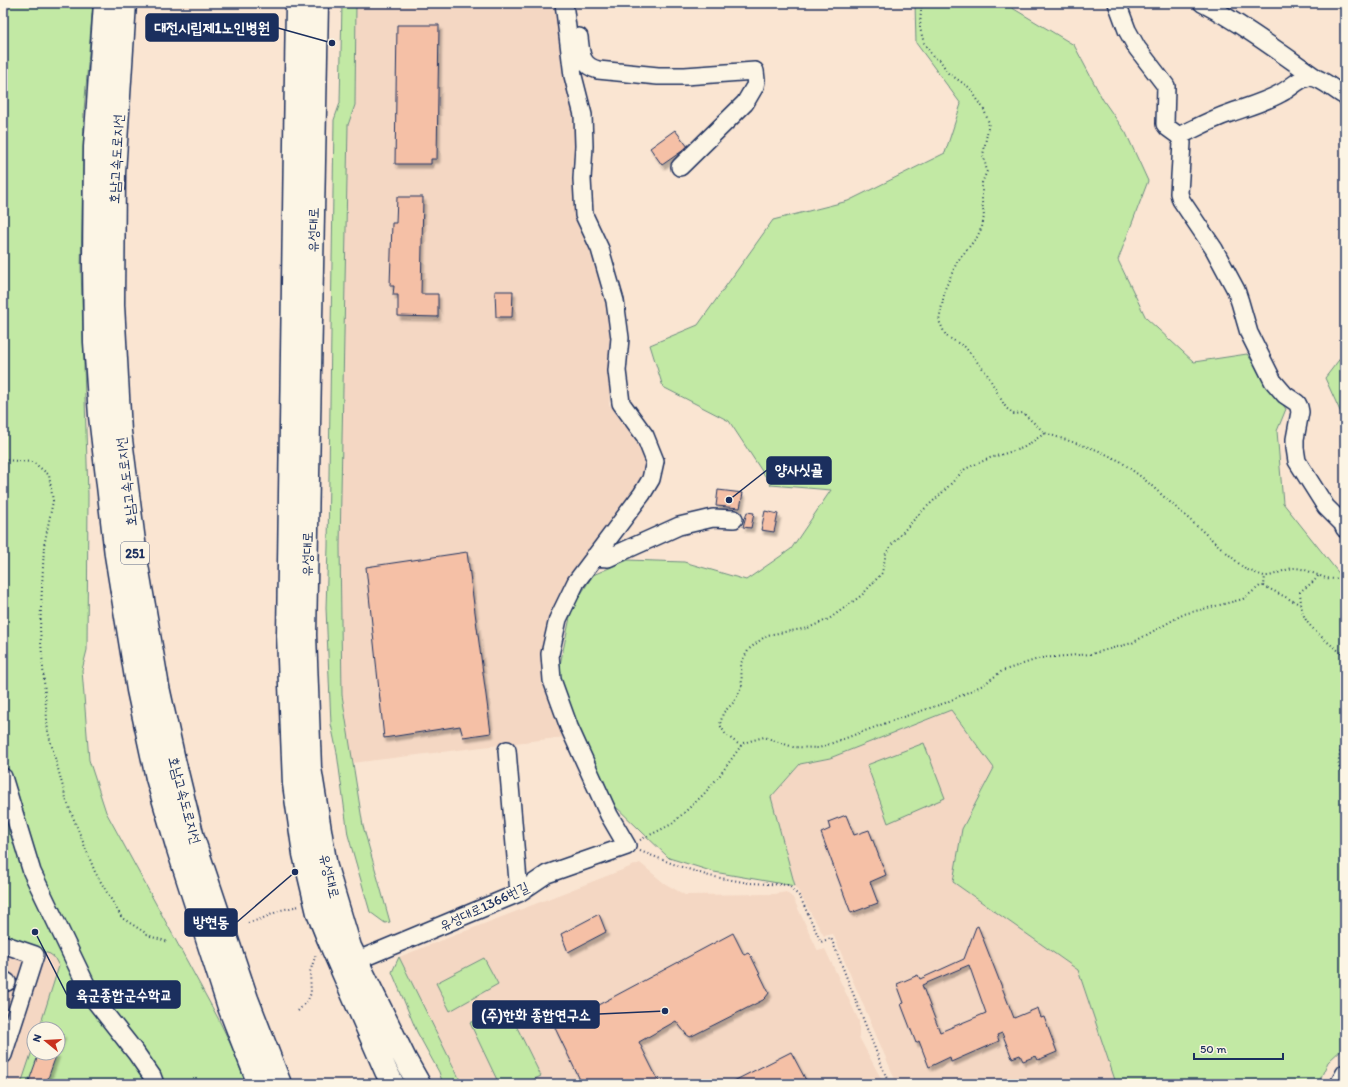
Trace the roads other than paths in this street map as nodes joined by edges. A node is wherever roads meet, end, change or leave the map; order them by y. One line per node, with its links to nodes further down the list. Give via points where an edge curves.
1 (105, 3): 24 (main road, 호남고속도로지선 / 251, via 95,147 95,342 100,416 116,555 138,690 157,778 229,1007)
2 (125, 3): 25 (main road, 호남고속도로지선 / 251, via 114,173 113,305 120,432 137,565 158,688 193,838 247,999)
3 (296, 3): 20 (main road, 유성대로, via 288,634 294,784 304,854 315,900 321,919)
4 (318, 3): 20 (main road, 유성대로, via 305,635 310,768 326,867 350,947)
5 (564, 3): 15 (street, via 573,76 583,115 584,215 600,250 615,301 620,338 617,371 621,404 645,436 655,461 651,479 642,494)
6 (572, 3): 12 (street, via 582,58 589,67 658,76 755,71 755,86 745,103)
7 (1117, 3): 11 (street, via 1137,48 1166,86 1165,124)
8 (1202, 3): 9 (street)
9 (1315, 77): 10 (street); 11 (street, via 1303,78 1281,93)
10 (1345, 96)
11 (1179, 136): 14 (street, via 1182,143 1179,193 1181,200 1214,249 1236,290 1248,333 1273,381 1300,407 1295,439 1297,461 1326,507)
12 (680, 167)
13 (734, 519): 15 (street, via 713,518 679,526 608,558)
14 (1345, 529)
15 (594, 557): 18 (street, 유성대로1366번길, via 576,582 558,619 550,654 552,680 575,741 609,815 628,846 547,874)
16 (507, 750): 18 (street)
17 (3, 777): 23 (street, via 32,872 92,997 136,1053)
18 (519, 893): 20 (street, 유성대로1366번길)
19 (3, 944): 21 (street, via 35,955)
20 (349, 964): 26 (main road, 유성대로, via 386,1071); 27 (main road, 유성대로)
21 (3, 1054)
22 (1345, 1073): 28 (street)
23 (155, 1084)
24 (259, 1084)
25 (280, 1084)
26 (393, 1084)
27 (419, 1084)
28 (1339, 1084)

